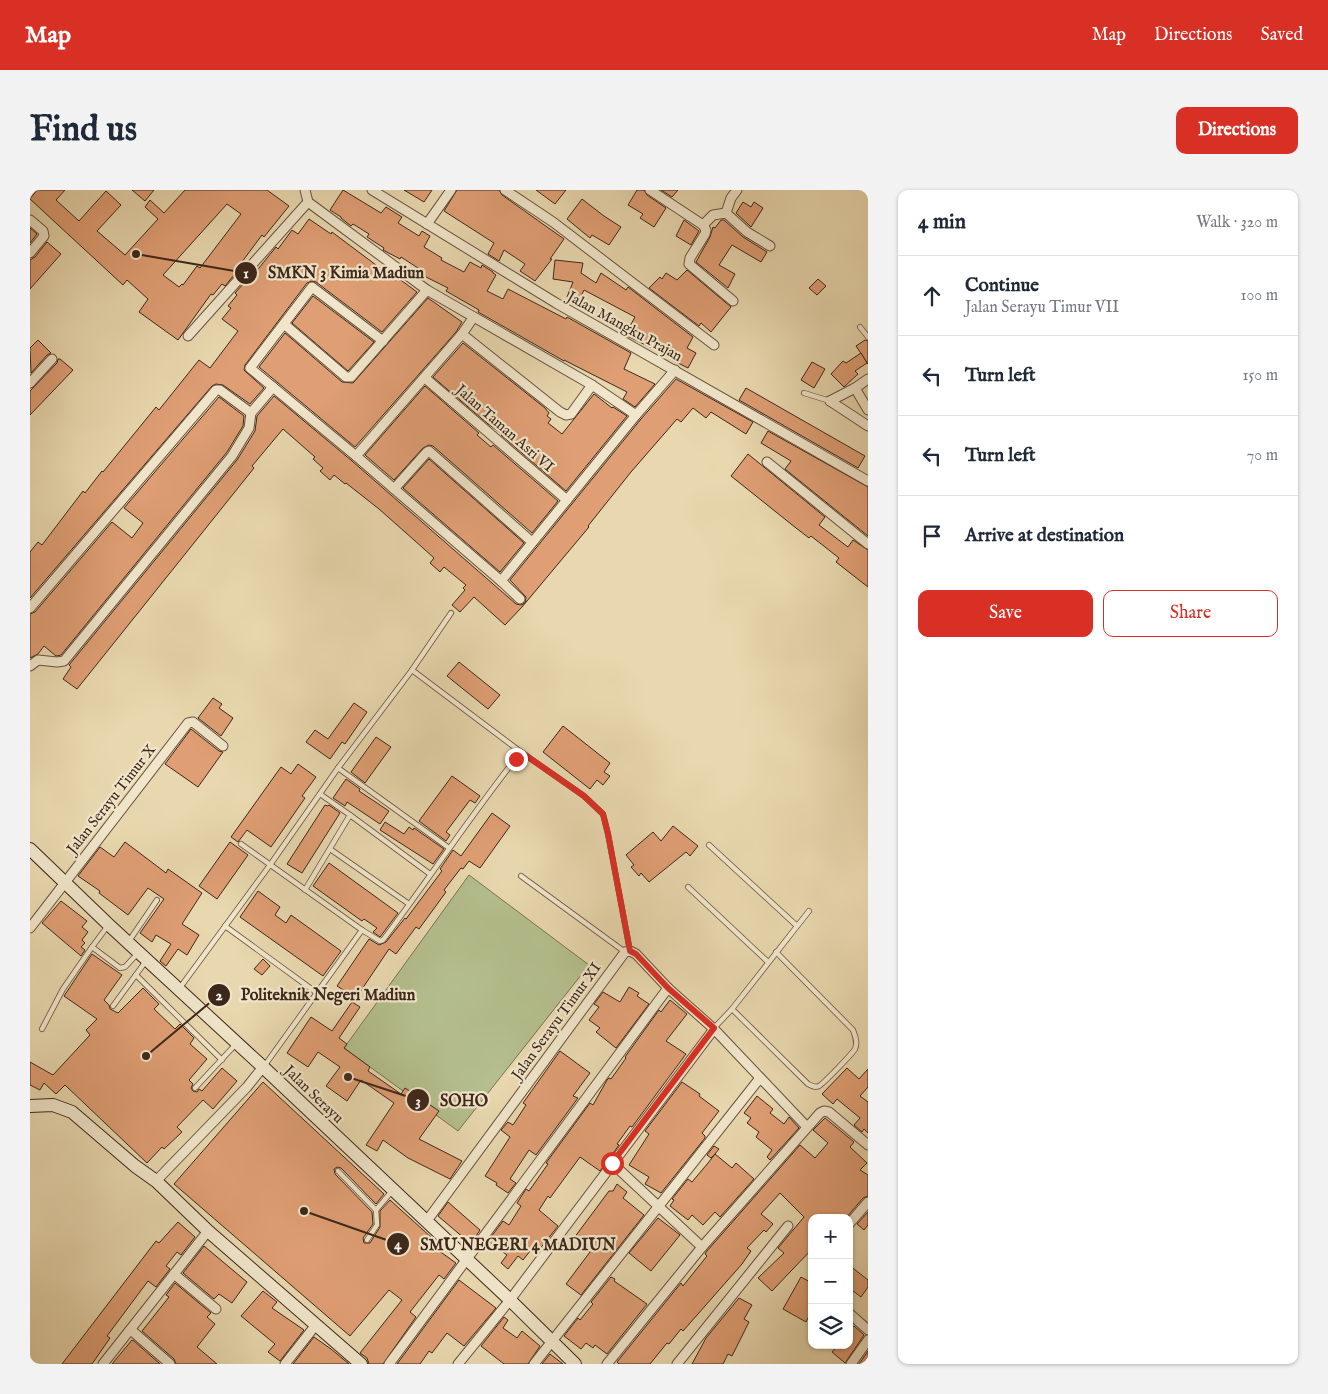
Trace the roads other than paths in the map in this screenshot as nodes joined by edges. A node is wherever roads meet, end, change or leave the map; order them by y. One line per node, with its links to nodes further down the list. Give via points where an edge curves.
1 (372, 190): 10 (street, Jalan Mangku Prajan)
2 (451, 190): 10 (street)
3 (505, 190): 23 (street, via 553,222)
4 (650, 190): 11 (street)
5 (737, 190): 8 (street)
6 (306, 191): 7 (street)
7 (308, 202): 14 (street); 20 (street)
8 (726, 213): 11 (street, via 713,214); 12 (street, via 747,232)
9 (30, 220): 13 (street, via 44,236)
10 (427, 224): 25 (street, Jalan Mangku Prajan, via 556,303)
11 (703, 225): 15 (street, via 706,234 689,264)
12 (770, 246)
13 (30, 253)
14 (427, 290): 16 (street); 22 (street)
15 (733, 301)
16 (473, 318): 19 (street); 29 (street)
17 (284, 324): 22 (street, via 348,377); 22 (street, via 312,287); 30 (street, via 250,368)
18 (860, 326): 21 (lane)
19 (462, 334): 26 (street); 29 (street, via 566,415 571,414)
20 (188, 336)
21 (868, 337)
22 (382, 341)
23 (714, 345)
24 (52, 359): 28 (street)
25 (675, 370): 36 (street); 40 (street, Jalan Mangku Prajan)
26 (425, 378): 38 (street); 42 (street, Jalan Taman Asri VI)
27 (868, 379): 31 (street)
28 (30, 383)
29 (592, 385): 36 (street)
30 (273, 387): 35 (street); 38 (street)
31 (855, 388): 33 (street); 34 (street)
32 (804, 393): 33 (lane)
33 (830, 401): 37 (street)
34 (868, 410)
35 (251, 413): 47 (street, via 216,390); 49 (street, via 250,428 232,456 64,661 38,660)
36 (636, 415): 42 (street)
37 (868, 426)
38 (356, 456): 41 (street)
39 (767, 462): 44 (street)
40 (868, 481)
41 (394, 489): 43 (street, via 430,451); 45 (street)
42 (567, 500): 43 (street)
43 (532, 542): 45 (street)
44 (868, 544)
45 (501, 581): 46 (street)
46 (520, 599)
47 (30, 608)
48 (451, 613): 50 (lane)
49 (30, 666)
50 (412, 670): 52 (lane); 53 (lane)
51 (223, 746): 64 (street, Jalan Serayu Timur X, via 193,722 188,723)
52 (521, 752): 59 (lane); 78 (lane, via 584,796 603,814)
53 (338, 768): 54 (lane); 59 (lane)
54 (320, 794): 55 (lane); 61 (lane)
55 (350, 816): 60 (lane); 62 (lane)
56 (241, 844): 61 (lane)
57 (709, 845): 72 (lane)
58 (30, 848): 64 (main road, Jalan Serayu)
59 (448, 848): 62 (lane)
60 (330, 849): 66 (lane); 68 (lane)
61 (270, 865): 66 (lane); 71 (lane)
62 (430, 874): 68 (lane)
63 (522, 876): 78 (lane)
64 (65, 882): 70 (main road, Jalan Serayu); 73 (street, Jalan Serayu Timur X)
65 (688, 887): 80 (lane)
66 (305, 890): 74 (lane)
67 (158, 900): 75 (lane)
68 (409, 904): 74 (lane, via 383,940 376,940)
69 (809, 911): 72 (lane)
70 (109, 925): 75 (main road, Jalan Serayu); 76 (lane)
71 (226, 926): 83 (lane); 84 (lane)
72 (797, 926): 77 (lane)
73 (30, 928)
74 (362, 930): 84 (lane)
75 (128, 942): 79 (main road, Jalan Serayu)
76 (92, 947): 79 (lane, via 120,968); 88 (lane, via 63,989)
77 (776, 952): 80 (lane); 86 (lane, via 853,1030 854,1049 824,1082 813,1087)
78 (625, 953): 82 (street, via 636,954); 105 (street, Jalan Serayu Timur XI)
79 (143, 956): 81 (lane); 83 (main road, Jalan Serayu)
80 (768, 962): 86 (lane)
81 (136, 975): 85 (lane); 90 (lane)
82 (668, 988): 87 (street); 110 (street)
83 (178, 990): 89 (main road, Jalan Serayu)
84 (317, 993): 91 (lane)
85 (113, 1006)
86 (732, 1009): 87 (lane)
87 (714, 1028): 92 (street); 97 (street)
88 (42, 1029)
89 (236, 1044): 90 (lane); 91 (main road, Jalan Serayu)
90 (222, 1060): 93 (lane)
91 (263, 1067): 99 (street); 100 (main road, Jalan Serayu)
92 (760, 1078): 95 (street); 102 (street)
93 (195, 1088)
94 (32, 1104): 99 (main road, via 53,1105 72,1112)
95 (807, 1128): 96 (street, via 820,1113 829,1112); 109 (street)
96 (868, 1145)
97 (612, 1163): 102 (street); 112 (street)
98 (338, 1172): 103 (lane)
99 (156, 1181): 107 (main road)
100 (393, 1190): 103 (lane); 105 (main road, Jalan Serayu)
101 (868, 1202): 104 (street)
102 (658, 1207): 109 (street); 119 (street)
103 (376, 1210): 108 (lane, via 377,1225)
104 (853, 1219)
105 (426, 1222): 110 (main road, Jalan Serayu)
106 (788, 1226): 129 (street)
107 (208, 1232): 111 (street); 115 (main road)
108 (367, 1240)
109 (702, 1247): 128 (street)
110 (465, 1260): 112 (main road, Jalan Serayu); 124 (street)
111 (174, 1274): 113 (street); 116 (street)
112 (510, 1300): 119 (main road, Jalan Serayu); 125 (street)
113 (216, 1309)
114 (853, 1317): 117 (street)
115 (315, 1326): 122 (street); 123 (main road)
116 (130, 1330): 120 (street); 121 (street)
117 (868, 1330)
118 (868, 1340): 130 (street)
119 (553, 1341): 126 (street); 127 (main road, Jalan Serayu)
120 (103, 1364)
121 (170, 1364)
122 (285, 1364)
123 (361, 1364)
124 (389, 1364)
125 (458, 1364)
126 (534, 1364)
127 (575, 1364)
128 (607, 1364)
129 (676, 1364)
130 (852, 1364)

